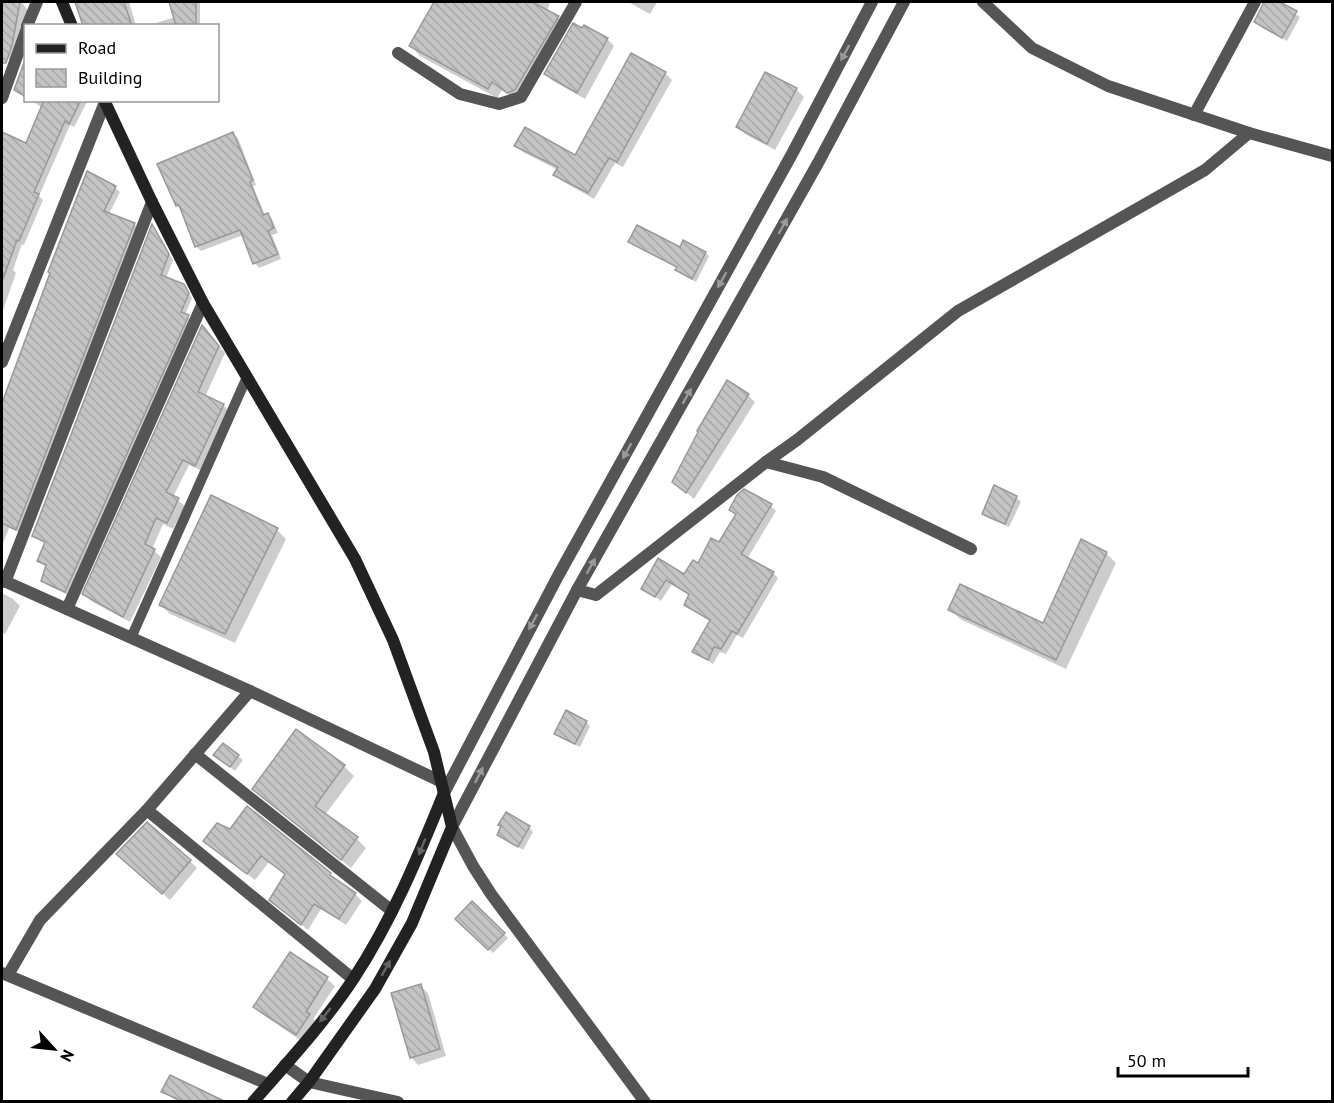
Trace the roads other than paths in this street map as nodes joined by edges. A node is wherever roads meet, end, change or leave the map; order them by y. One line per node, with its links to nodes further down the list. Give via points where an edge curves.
1 (37, 2): 8 (street)
2 (62, 2): 9 (street)
3 (576, 2): 11 (street, via 521,97 499,104 460,94)
4 (872, 2): 31 (street, one-way to 31)
5 (904, 2): 26 (street, one-way to 5, via 818,163)
6 (983, 2): 15 (street, via 1032,48 1108,86)
7 (1255, 2): 15 (street)
8 (28, 24)
9 (71, 24)
10 (24, 37): 12 (street)
11 (398, 53)
12 (2, 98)
13 (105, 102): 18 (street)
14 (105, 102): 20 (street)
15 (1194, 115): 16 (street)
16 (1250, 133): 17 (street); 23 (street, via 1205,170 958,311)
17 (1332, 156)
18 (152, 202): 19 (street); 25 (street)
19 (203, 303): 22 (street); 27 (street)
20 (5, 342): 21 (street)
21 (2, 362)
22 (247, 377): 28 (lane); 31 (street, via 360,569 393,640 434,752)
23 (766, 462): 24 (street, via 823,477); 26 (street, via 596,595)
24 (971, 549)
25 (3, 581): 27 (street)
26 (577, 590): 33 (street, one-way to 26)
27 (67, 609): 28 (street)
28 (131, 638): 29 (street)
29 (250, 691): 30 (street); 31 (street)
30 (195, 754): 32 (street); 34 (street)
31 (442, 787): 33 (street); 34 (street, one-way to 34, via 417,860)
32 (147, 810): 35 (street, via 40,920); 36 (street)
33 (452, 827): 38 (street, one-way to 33, via 375,989 412,923); 43 (street, via 491,894)
34 (392, 911): 36 (street)
35 (5, 974): 39 (street)
36 (353, 979): 37 (street, one-way to 37)
37 (285, 1065): 38 (street); 39 (street)
38 (309, 1082): 41 (street); 42 (street)
39 (268, 1084): 40 (street)
40 (253, 1101)
41 (292, 1101)
42 (398, 1101)
43 (645, 1101)

